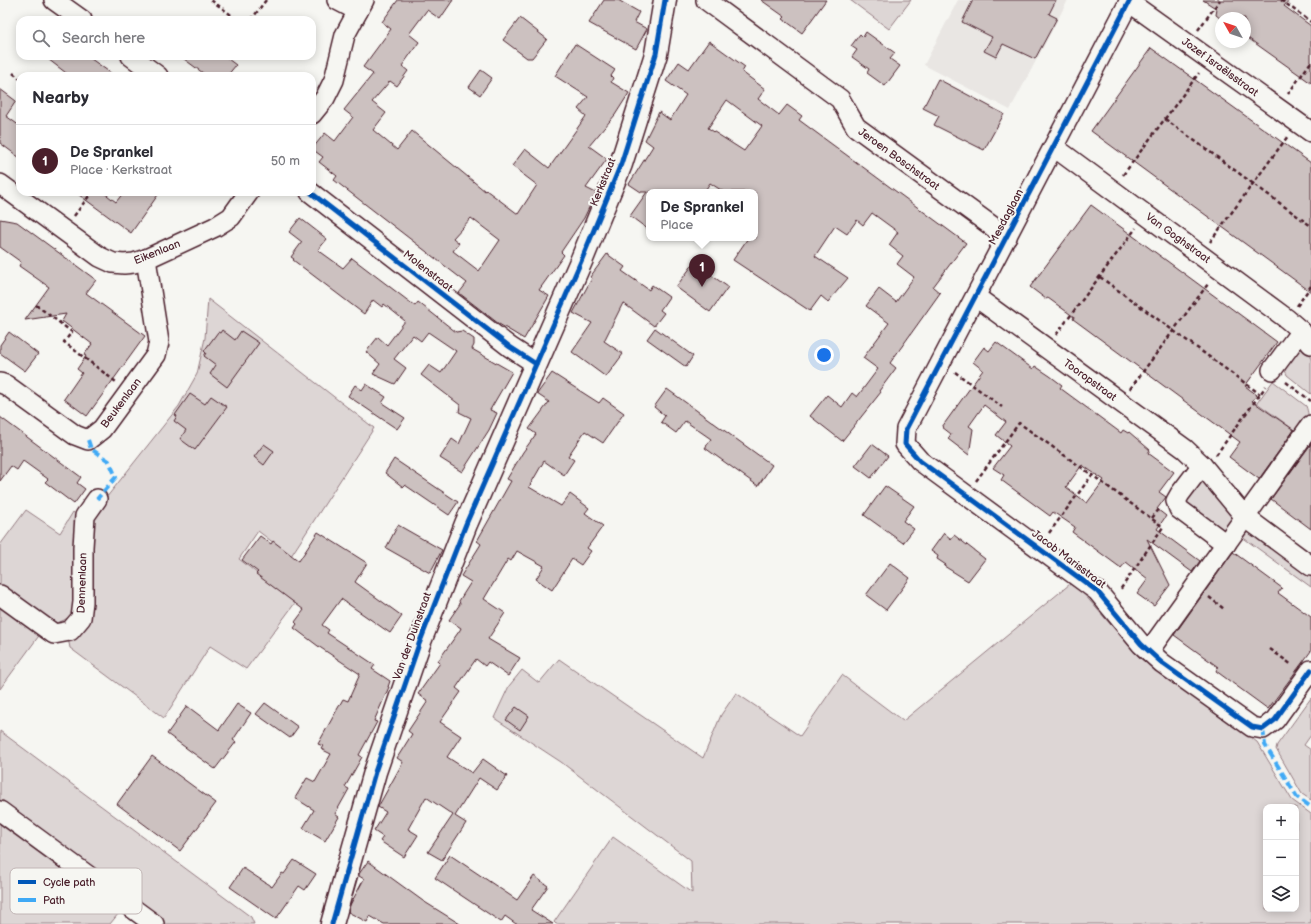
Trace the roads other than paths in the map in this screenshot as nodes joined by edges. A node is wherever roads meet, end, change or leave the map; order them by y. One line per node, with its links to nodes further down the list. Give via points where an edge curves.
1 (55, 0): 7 (street)
2 (337, 0): 6 (street)
3 (665, 0): 22 (street, Kerkstraat, via 656,54 622,164)
4 (706, 0): 18 (street, Jeroen Boschstraat, via 840,99 856,127)
5 (1130, 1): 11 (street, Jozef Israëlsstraat); 12 (street, Mesdaglaan)
6 (361, 5): 10 (street, via 345,36 334,80)
7 (77, 16)
8 (136, 60): 9 (street)
9 (153, 72)
10 (316, 109)
11 (1304, 127)
12 (1054, 147): 18 (street, Mesdaglaan); 21 (street, Van Goghstraat)
13 (0, 184): 14 (street, Eikenlaan)
14 (16, 196)
15 (16, 196): 19 (street, Eikenlaan, via 100,257 113,263 124,264)
16 (247, 196): 19 (street, Eikenlaan, via 231,217)
17 (315, 196): 22 (street, Molenstraat, via 510,347)
18 (1006, 237): 20 (street, Mesdaglaan)
19 (146, 259): 24 (street, Beukenlaan, via 159,342 156,355 102,429 88,440 75,435)
20 (976, 297): 26 (street, Mesdaglaan, via 906,429); 27 (street, Tooropstraat, via 1185,449)
21 (1300, 331): 23 (street)
22 (536, 364): 39 (street, Van der Duinstraat, via 451,559 416,651 375,772)
23 (1272, 370)
24 (0, 383)
25 (1311, 425): 29 (street)
26 (905, 444): 33 (street, Jacob Marisstraat, via 920,461 1097,591)
27 (1202, 465): 29 (street, Tooropstraat); 30 (street, via 1176,501 1179,509)
28 (97, 499): 32 (street, Dennenlaan, via 85,516 81,618 70,631 54,634)
29 (1245, 517): 30 (street); 31 (street, Tooropstraat)
30 (1226, 544): 33 (street)
31 (1311, 566)
32 (0, 595)
33 (1149, 651): 34 (street, Jacob Marisstraat, via 1252,728 1264,730 1276,720)
34 (1309, 673)
35 (0, 811): 36 (street)
36 (78, 868)
37 (140, 914): 38 (street)
38 (154, 924)
39 (332, 924)

